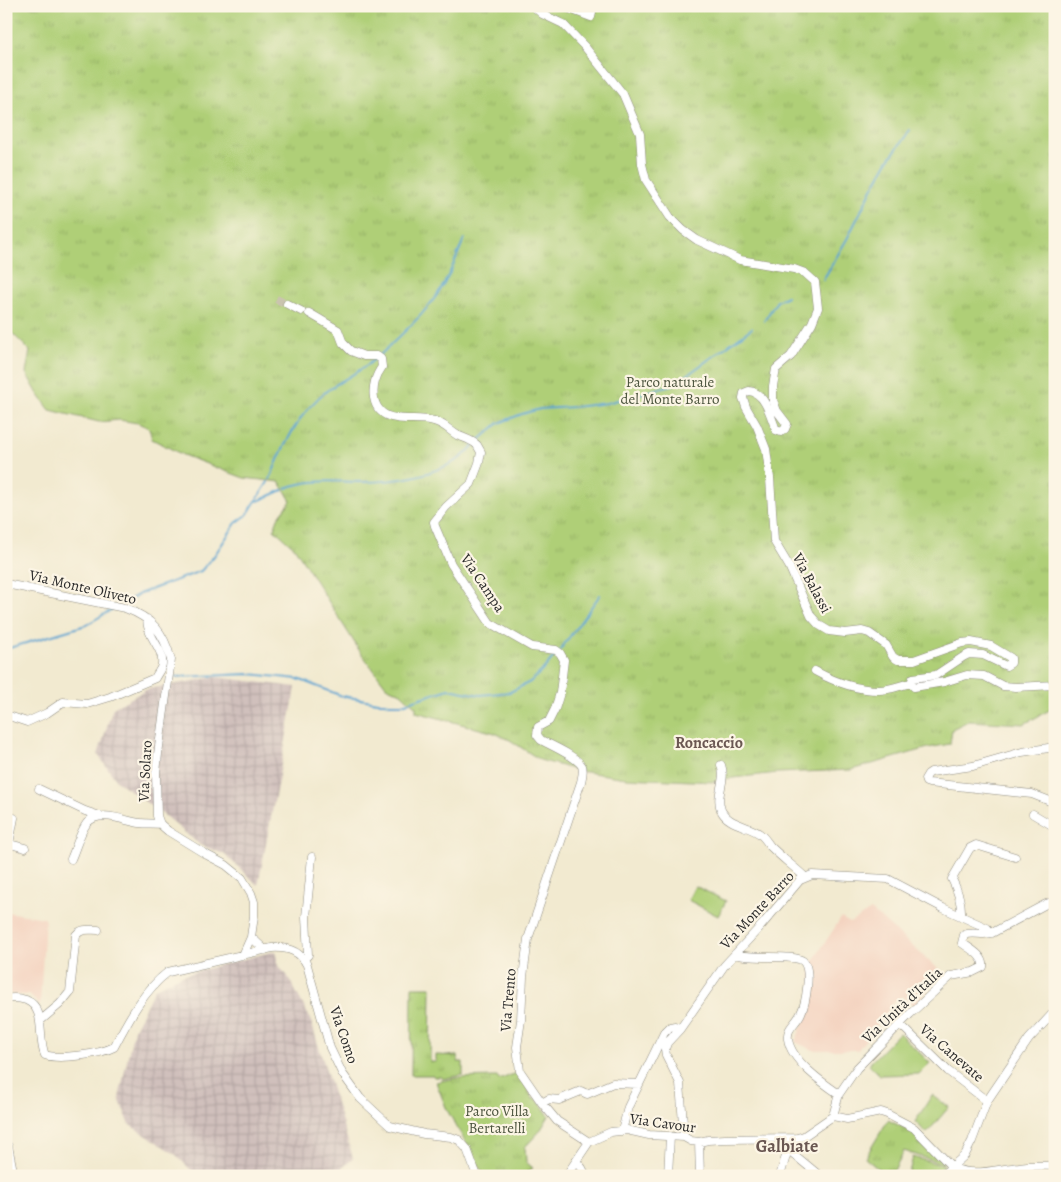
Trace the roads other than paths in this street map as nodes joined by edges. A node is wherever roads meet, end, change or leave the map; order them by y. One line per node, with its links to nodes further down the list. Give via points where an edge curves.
1 (533, 6): 8 (street, Via Balassi, via 564,24 623,94 640,134 646,180 670,217 683,230 733,256 805,273 815,282 818,308 812,323 791,356 776,369 773,400 787,424 785,430 776,430 757,393 749,391 743,398 766,449 774,541 790,566 811,616 829,630 869,633 886,645 898,660 914,660 971,642 991,646 1011,658 1011,663 1006,666 969,654 936,676 913,678)
2 (562, 6): 3 (street, via 591,17 592,13)
3 (586, 6)
4 (287, 304): 31 (street, Via Campa, via 338,330 351,351 379,357 382,367 373,385 372,396 385,414 435,421 478,445 481,452 471,484 446,507 434,522 435,526 451,564 490,623 532,647 556,650 564,660 553,716 538,728 537,735 573,758 583,771)
5 (6, 584): 6 (street, Via Monte Oliveto, via 124,608)
6 (150, 621): 10 (street, via 147,627 160,650 162,665 155,678 87,704 64,702 27,722); 18 (street, Via Solaro, via 168,646 171,660 156,773 156,806)
7 (815, 671): 8 (street, via 844,686 873,689)
8 (911, 683): 9 (street, via 920,686 977,675 1003,686)
9 (1055, 685)
10 (6, 716)
11 (1055, 747): 14 (street, via 931,772 925,779 929,783 1032,794)
12 (721, 765): 25 (street, via 724,779 719,799 724,815 759,833)
13 (38, 789): 16 (street)
14 (1055, 803)
15 (1033, 814): 19 (street)
16 (102, 817): 18 (street); 24 (street, via 87,824)
17 (14, 818): 20 (street)
18 (160, 824): 30 (street, via 226,864 242,878 254,902)
19 (1055, 827)
20 (8, 843): 21 (street)
21 (25, 848)
22 (312, 857): 35 (street, via 306,917 308,954)
23 (1015, 857): 27 (street, via 976,846 970,848 952,878 959,892)
24 (71, 859)
25 (805, 877): 27 (street, Via Monte Barro, via 888,879); 33 (street, Via Monte Barro)
26 (1055, 901): 29 (street)
27 (961, 916): 29 (street, Via Monte Barro)
28 (98, 930): 38 (street, via 84,930 76,935 70,992)
29 (992, 933): 39 (street, Via Unità d'Italia, via 964,935 962,943 982,958 983,966 973,972 952,976)
30 (250, 937): 32 (street); 34 (street)
31 (528, 939): 44 (street, Via Trento, via 522,1020 516,1047 520,1071)
32 (265, 950): 34 (street); 35 (street, via 283,947)
33 (735, 954): 40 (street, Via Monte Barro); 42 (street, via 753,958 797,959 805,964 807,993 802,1012 791,1027 789,1044 806,1069)
34 (242, 955): 38 (street, via 168,972 146,995 114,1046 108,1050 52,1057 45,1055)
35 (304, 959): 57 (street, Via Como, via 330,1048 342,1073 360,1098 390,1126 459,1140 467,1149)
36 (6, 999): 38 (street, via 30,1002 36,1008)
37 (1055, 1011): 43 (street, via 1029,1039)
38 (40, 1021)
39 (900, 1024): 42 (street, Via Unità d'Italia, via 857,1068); 43 (street, Via Canevate, via 948,1071)
40 (680, 1029): 41 (street, via 670,1027 664,1033); 48 (street, Via Monte Barro, via 665,1049 680,1083)
41 (639, 1084): 44 (street, via 613,1083 587,1094 581,1091); 46 (street, via 628,1107)
42 (839, 1094): 45 (street, Via Unità d'Italia)
43 (987, 1101): 55 (street, via 965,1155)
44 (542, 1103): 49 (street, via 564,1127)
45 (833, 1116): 51 (street, Via Cavour, via 804,1136); 55 (street, via 847,1119 880,1112 905,1122)
46 (622, 1131): 47 (street, Via Cavour); 49 (street, Via Cavour, via 611,1132)
47 (670, 1136): 48 (street, Via Cavour); 60 (street)
48 (684, 1138): 50 (street, Via Cavour)
49 (589, 1142): 53 (street)
50 (699, 1142): 51 (street, Via Cavour, via 725,1139); 61 (street)
51 (784, 1143): 62 (street, via 786,1156); 63 (street)
52 (8, 1146): 56 (street)
53 (576, 1161): 58 (street); 59 (street)
54 (1055, 1166): 55 (street, via 1021,1166 979,1173)
55 (952, 1167): 64 (street)
56 (14, 1176)
57 (477, 1176)
58 (566, 1176)
59 (586, 1176)
60 (668, 1176)
61 (700, 1176)
62 (780, 1176)
63 (820, 1176)
64 (944, 1176)

